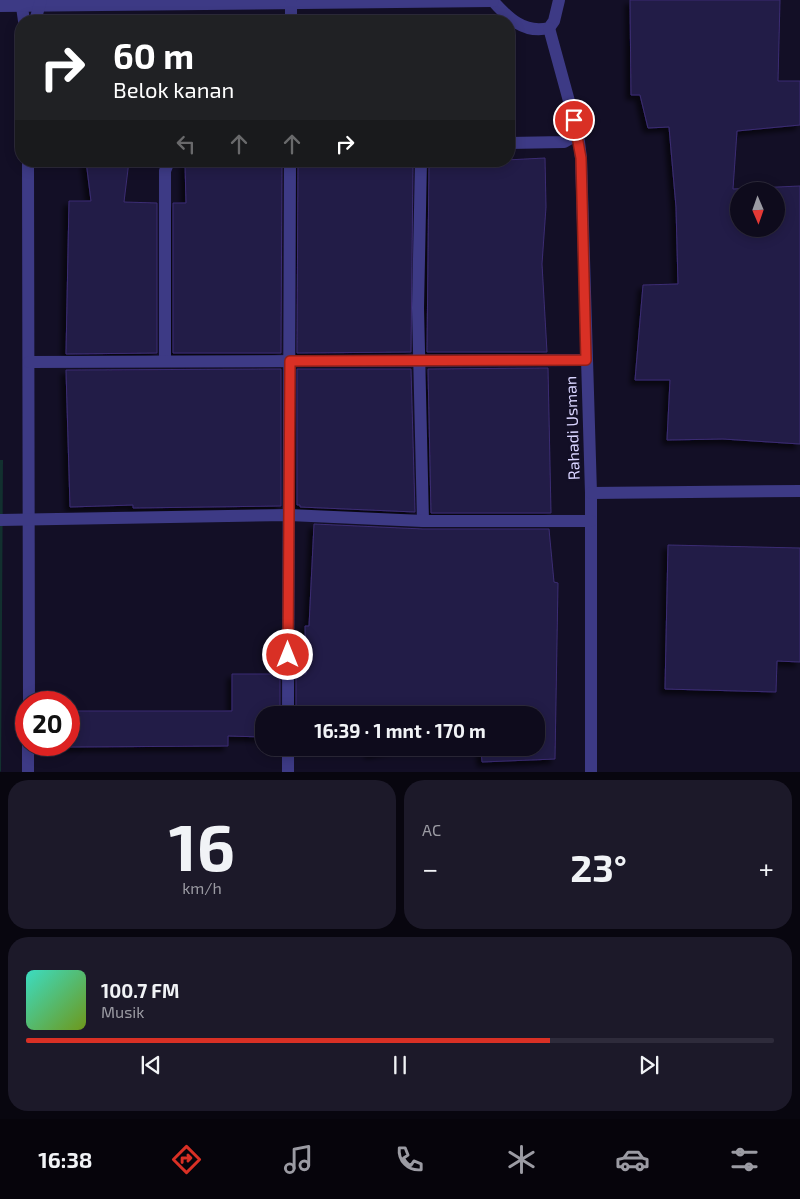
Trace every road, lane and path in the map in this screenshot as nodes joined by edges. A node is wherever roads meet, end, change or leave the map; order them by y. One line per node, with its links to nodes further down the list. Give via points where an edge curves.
1 (493, 0): 4 (street); 9 (street)
2 (559, 0): 11 (street)
3 (41, 2): 4 (street); 5 (street); 7 (street)
4 (291, 2): 8 (street)
5 (21, 3): 6 (street)
6 (0, 6)
7 (38, 15)
8 (291, 15)
9 (509, 15)
10 (515, 21): 11 (street, via 538,31)
11 (549, 28): 12 (street, Rahadi Usman)
12 (578, 134): 13 (street, via 564,142); 19 (street, Rahadi Usman)
13 (515, 143)
14 (28, 167): 22 (street)
15 (167, 167): 20 (street)
16 (290, 167): 21 (street)
17 (421, 167): 18 (street)
18 (420, 360): 19 (street); 21 (street); 28 (street)
19 (586, 360): 24 (street, Rahadi Usman)
20 (165, 361): 21 (street); 22 (street)
21 (290, 361): 25 (street)
22 (29, 362): 26 (street)
23 (800, 491): 24 (street)
24 (591, 494): 29 (street, Rahadi Usman)
25 (289, 516): 26 (street); 28 (street); 31 (street)
26 (30, 519): 27 (street); 30 (street)
27 (0, 520)
28 (423, 521): 29 (street)
29 (591, 521): 36 (street, Rahadi Usman)
30 (29, 691)
31 (288, 706)
32 (28, 756): 34 (street)
33 (288, 756): 35 (street)
34 (28, 772)
35 (288, 772)
36 (590, 772)

